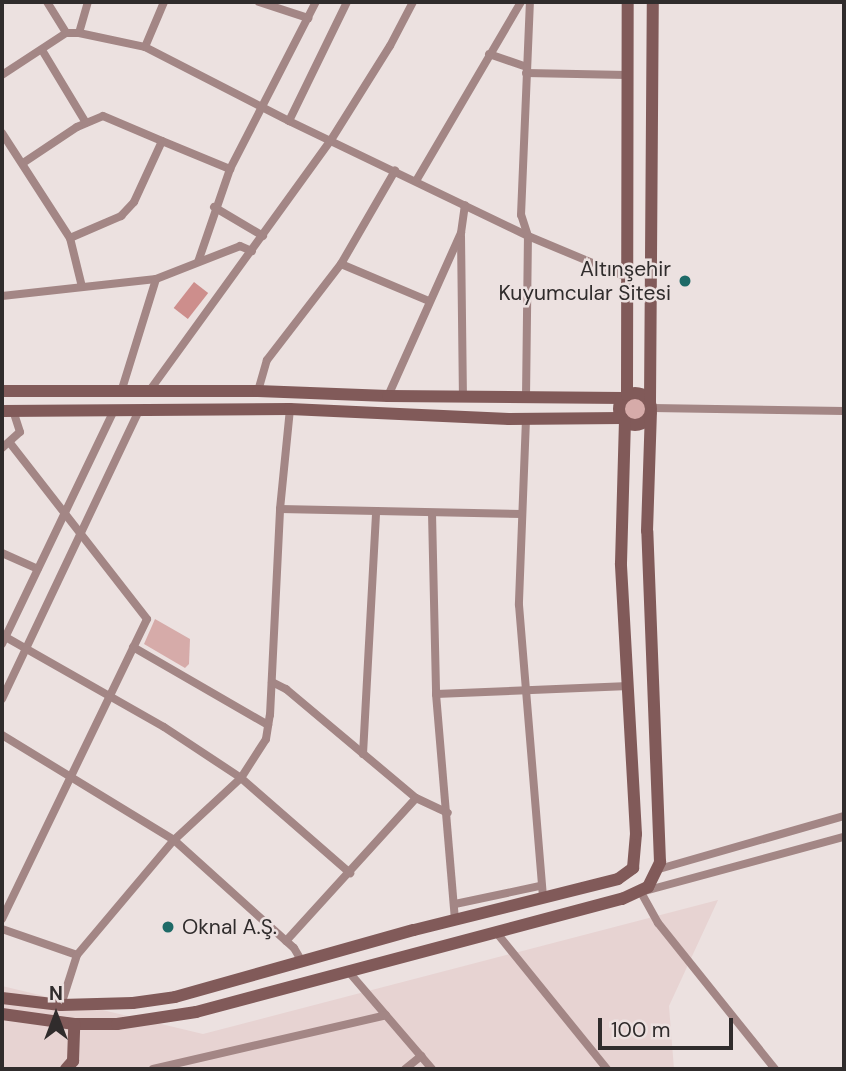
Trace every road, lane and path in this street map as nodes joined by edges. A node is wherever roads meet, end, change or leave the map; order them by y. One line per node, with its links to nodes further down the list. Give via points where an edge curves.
1 (47, 2): 13 (street)
2 (88, 2): 14 (street)
3 (164, 2): 15 (street)
4 (259, 2): 12 (street)
5 (316, 2): 12 (street)
6 (346, 2): 22 (street)
7 (412, 2): 25 (street)
8 (521, 2): 17 (street)
9 (530, 2): 18 (street)
10 (628, 2): 20 (main road)
11 (653, 2): 55 (main road)
12 (308, 18): 21 (street)
13 (66, 33): 14 (street); 16 (street)
14 (79, 33): 15 (street)
15 (145, 47): 21 (street)
16 (42, 50): 19 (street); 23 (street)
17 (489, 54): 18 (street); 30 (street)
18 (526, 70): 20 (street); 35 (street, via 521,215)
19 (2, 75)
20 (627, 75): 40 (main road)
21 (262, 107): 22 (street); 28 (street)
22 (289, 121): 25 (street)
23 (86, 123): 26 (street, via 103,116); 27 (street)
24 (2, 133): 27 (street)
25 (331, 140): 29 (street); 34 (street)
26 (162, 141): 28 (street); 36 (street, via 134,202 121,216)
27 (23, 163): 36 (street)
28 (230, 169): 32 (street)
29 (396, 171): 30 (street); 39 (street)
30 (416, 181): 31 (street)
31 (465, 205): 33 (street); 35 (street)
32 (214, 206): 34 (street); 38 (street)
33 (461, 233): 44 (street); 51 (street)
34 (262, 236): 37 (street)
35 (528, 236): 40 (street); 52 (street)
36 (70, 237): 42 (street)
37 (252, 251): 38 (street, via 240,246); 47 (street)
38 (198, 262): 41 (street)
39 (341, 264): 44 (street); 49 (street, via 267,360)
40 (626, 277): 45 (main road)
41 (156, 279): 42 (street); 46 (street)
42 (82, 287): 43 (street)
43 (2, 296)
44 (429, 301): 50 (street)
45 (627, 374): 53 (main road); 54 (main road, via 623,387)
46 (122, 389): 47 (main road); 48 (main road)
47 (150, 390): 49 (main road)
48 (2, 391)
49 (258, 391): 50 (main road)
50 (388, 396): 51 (main road)
51 (463, 397): 52 (main road)
52 (526, 397): 54 (main road)
53 (625, 397): 54 (main road); 55 (main road, via 638,393); 63 (main road, via 619,408)
54 (606, 398)
55 (651, 408): 60 (street); 63 (main road, via 641,425); 93 (main road, via 647,545)
56 (290, 409): 58 (main road); 61 (main road); 66 (street)
57 (114, 410): 58 (main road); 59 (main road); 69 (street)
58 (139, 410): 71 (street)
59 (8, 411): 65 (street, via 20,432)
60 (844, 411)
61 (526, 419): 62 (main road); 70 (street)
62 (604, 419): 63 (main road); 64 (main road, via 614,422)
63 (624, 420): 64 (main road)
64 (625, 438): 78 (main road, via 621,564)
65 (5, 445): 69 (street)
66 (280, 509): 67 (street); 77 (street)
67 (376, 511): 68 (street); 85 (street)
68 (432, 513): 70 (street); 80 (street)
69 (65, 514): 71 (street); 73 (street)
70 (522, 514): 79 (street, via 519,605)
71 (80, 533): 75 (street, via 147,619); 76 (street)
72 (2, 552): 73 (street)
73 (38, 569): 74 (street)
74 (3, 638): 76 (street)
75 (134, 647): 81 (street); 83 (street)
76 (26, 648): 81 (street); 82 (street)
77 (272, 682): 83 (street); 85 (street)
78 (629, 686): 79 (street); 95 (main road, via 636,835 633,868 618,878)
79 (527, 692): 80 (street); 95 (street)
80 (436, 694): 89 (street)
81 (110, 696): 86 (street); 87 (street)
82 (2, 698)
83 (268, 725): 87 (street, via 262,748)
84 (2, 735): 86 (street)
85 (363, 754): 88 (street)
86 (71, 777): 92 (street); 98 (street)
87 (242, 778): 92 (street); 94 (street)
88 (416, 798): 89 (street); 94 (street)
89 (448, 813): 97 (street)
90 (844, 816): 93 (street)
91 (844, 837): 96 (street)
92 (174, 840): 102 (street); 103 (street)
93 (659, 869): 96 (main road)
94 (350, 873): 102 (street)
95 (542, 892): 97 (street); 99 (main road)
96 (641, 892): 101 (main road); 117 (street, via 658,923)
97 (455, 904): 99 (street)
98 (2, 919)
99 (456, 919): 104 (main road)
100 (2, 929): 103 (street)
101 (496, 932): 105 (main road); 116 (street)
102 (286, 941): 104 (street)
103 (77, 956): 107 (street)
104 (302, 962): 107 (main road, via 175,997)
105 (348, 971): 109 (street); 110 (main road, via 173,1016)
106 (2, 999): 107 (main road)
107 (61, 1005)
108 (2, 1014): 110 (main road)
109 (386, 1015): 111 (street); 113 (street)
110 (74, 1024): 112 (main road, via 73,1061)
111 (421, 1056): 114 (street); 115 (street)
112 (66, 1069)
113 (153, 1069)
114 (405, 1069)
115 (432, 1069)
116 (607, 1069)
117 (775, 1069)

